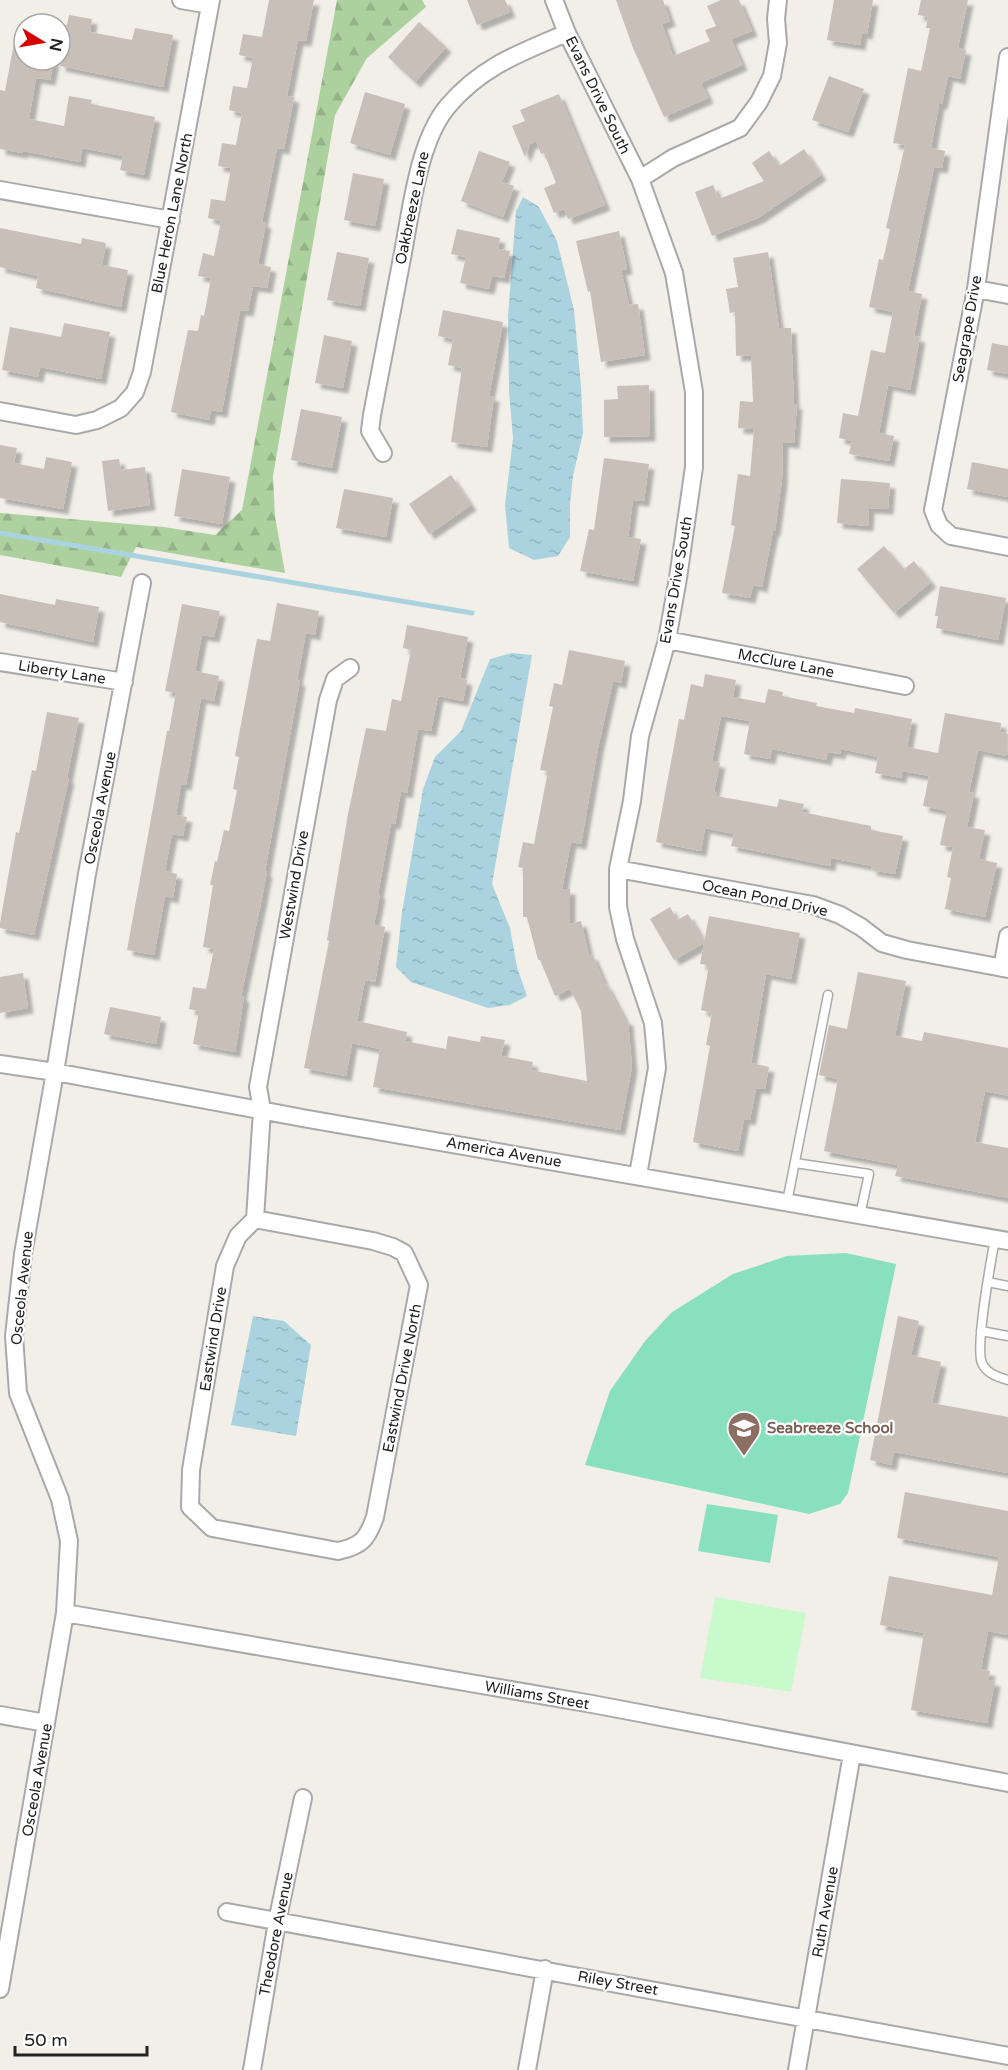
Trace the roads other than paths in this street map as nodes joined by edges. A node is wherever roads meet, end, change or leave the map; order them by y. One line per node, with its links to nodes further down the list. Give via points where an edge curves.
1 (181, 0): 4 (street)
2 (554, 0): 5 (street, Evans Drive South)
3 (778, 0): 7 (street, via 778,43 772,76 740,128 673,158)
4 (211, 3): 9 (street, Blue Heron Lane North)
5 (567, 33): 7 (street, Evans Drive South); 13 (street, Oakbreeze Lane, via 485,71 447,106 426,142 372,415 370,431)
6 (1008, 57): 10 (street, Seagrape Drive)
7 (640, 179): 16 (street, Evans Drive South, via 674,273 694,392 694,467)
8 (0, 190): 9 (street)
9 (171, 220): 12 (street, Blue Heron Lane North, via 142,372 135,392 121,408 76,425)
10 (976, 289): 11 (street); 14 (street, Seagrape Drive, via 933,510 939,525 951,536)
11 (1008, 295)
12 (0, 411)
13 (383, 453)
14 (1008, 547)
15 (142, 583): 19 (street, Osceola Avenue)
16 (667, 640): 20 (street, McClure Lane); 21 (street, Evans Drive South, via 640,736)
17 (0, 662): 19 (street, Liberty Lane)
18 (350, 668): 27 (street, Westwind Drive, via 335,679 328,700 258,1087)
19 (124, 681): 26 (street, Osceola Avenue)
20 (905, 686)
21 (618, 869): 23 (street, Ocean Pond Drive, via 813,905 840,915 882,944); 29 (street, Evans Drive South, via 618,907 624,939 653,1023 657,1068)
22 (1008, 936): 23 (street)
23 (1005, 969)
24 (828, 995): 28 (lane)
25 (0, 1064): 26 (street, America Avenue)
26 (55, 1072): 27 (street, America Avenue); 40 (street, Osceola Avenue, via 23,1254 14,1336 18,1393 60,1499 69,1541)
27 (262, 1110): 29 (street, America Avenue); 32 (street)
28 (795, 1163): 30 (lane); 31 (lane, via 868,1174)
29 (638, 1175): 30 (street, America Avenue)
30 (787, 1202): 31 (street, America Avenue)
31 (860, 1215): 33 (street, America Avenue)
32 (255, 1219): 39 (street, Eastwind Drive, via 238,1236 225,1266 191,1470 190,1507 212,1528); 39 (street, Eastwind Drive North, via 393,1247 404,1253 419,1285 369,1535 354,1548 338,1551)
33 (1001, 1240): 34 (lane)
34 (988, 1282): 35 (lane); 36 (lane)
35 (1008, 1284)
36 (981, 1331): 37 (lane); 38 (lane, via 981,1362 991,1374)
37 (1008, 1336)
38 (1008, 1380)
39 (252, 1536)
40 (65, 1613): 42 (street, Osceola Avenue); 43 (street, Williams Street, via 592,1704)
41 (0, 1715): 42 (street)
42 (46, 1724): 48 (street, Osceola Avenue)
43 (852, 1754): 44 (street, Williams Street); 51 (street, Ruth Avenue)
44 (1008, 1783)
45 (303, 1798): 47 (street, Theodore Avenue)
46 (226, 1912): 47 (street, Riley Street)
47 (277, 1922): 49 (street, Riley Street); 53 (street, Theodore Avenue)
48 (3, 1952): 50 (street, Osceola Avenue)
49 (545, 1970): 51 (street, Riley Street); 54 (street)
50 (0, 1989)
51 (807, 2018): 52 (street, Riley Street); 55 (street, Ruth Avenue)
52 (1008, 2056)
53 (252, 2070)
54 (527, 2070)
55 (797, 2070)

